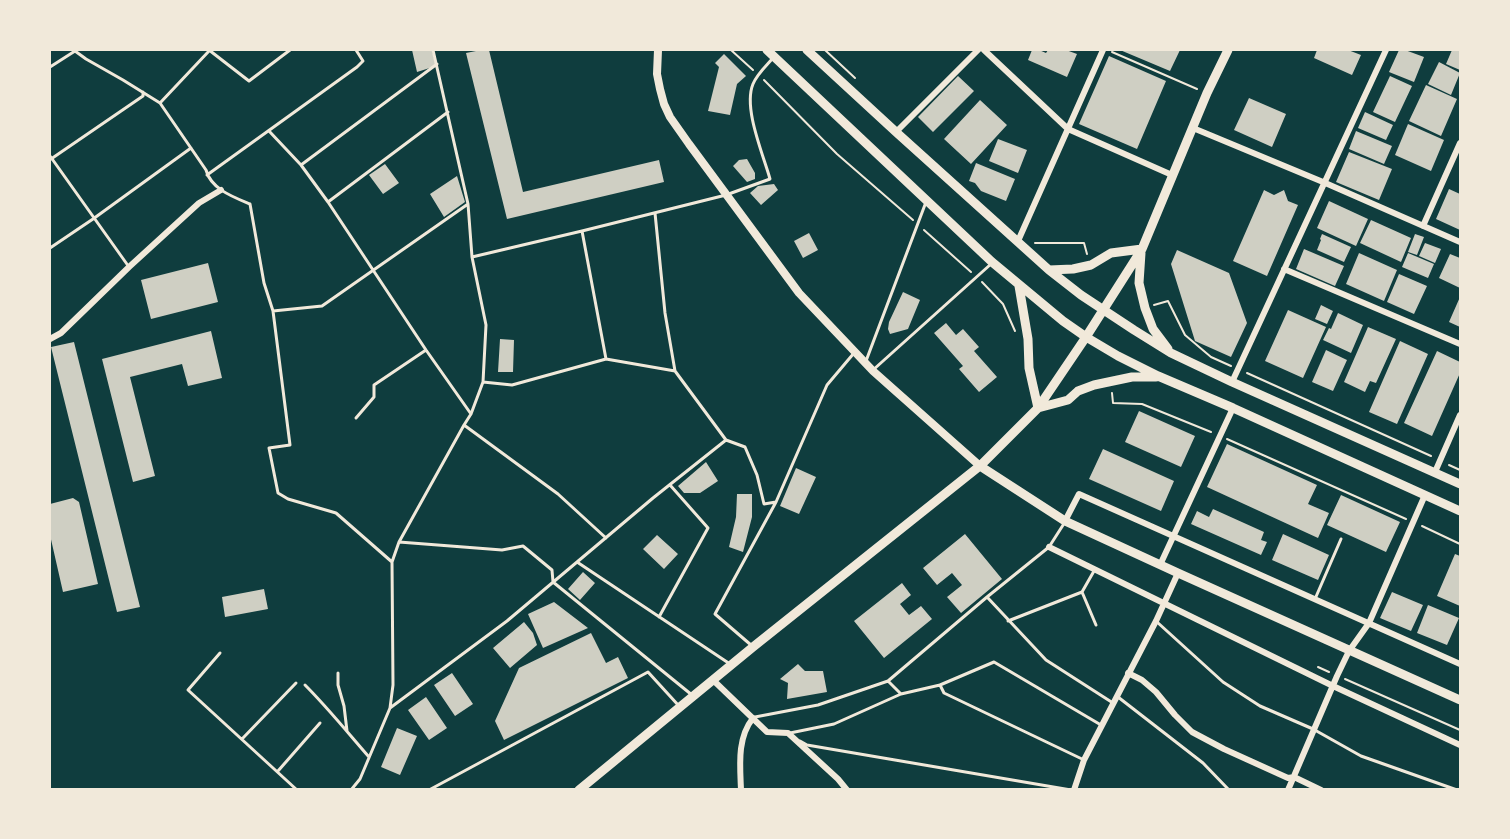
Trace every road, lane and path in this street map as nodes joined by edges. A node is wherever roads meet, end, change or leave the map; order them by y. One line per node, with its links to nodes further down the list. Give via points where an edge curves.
1 (75, 50): 18 (lane); 21 (lane)
2 (210, 50): 3 (lane, via 249,81); 23 (lane)
3 (290, 50)
4 (356, 50): 27 (lane, via 363,62)
5 (434, 50): 17 (lane)
6 (658, 50): 37 (main road, via 657,74 670,117)
7 (731, 50): 19 (path)
8 (807, 50): 28 (main road)
9 (825, 50): 20 (path)
10 (978, 50): 28 (street)
11 (984, 50): 26 (street)
12 (1103, 50): 26 (street)
13 (1228, 50): 22 (main road)
14 (1386, 50): 35 (street)
15 (770, 53): 19 (lane); 38 (main road)
16 (1119, 55): 22 (path)
17 (437, 64): 24 (lane); 32 (lane)
18 (50, 67)
19 (759, 75): 37 (lane, via 750,93 750,109 770,179); 43 (path, via 837,154)
20 (856, 79)
21 (143, 92): 23 (lane); 31 (lane)
22 (1207, 93): 25 (main road)
23 (160, 103): 30 (lane)
24 (447, 112): 39 (lane); 40 (lane)
25 (1192, 128): 34 (main road); 35 (street)
26 (1068, 129): 34 (street); 46 (street)
27 (269, 131): 32 (lane); 33 (lane)
28 (896, 132): 46 (main road)
29 (1461, 143): 44 (street)
30 (191, 148): 33 (lane); 42 (lane)
31 (50, 158): 42 (lane)
32 (301, 165): 39 (lane)
33 (207, 175): 36 (lane)
34 (1172, 175): 49 (main road)
35 (1323, 182): 44 (street); 54 (street)
36 (220, 190): 53 (street, via 199,203); 61 (lane, via 250,204 264,284)
37 (726, 195): 41 (lane); 67 (main road, via 799,293)
38 (927, 200): 43 (lane); 51 (main road)
39 (328, 202): 56 (lane)
40 (468, 204): 50 (lane); 56 (lane)
41 (655, 213): 45 (lane); 73 (lane)
42 (93, 219): 48 (lane); 53 (lane)
43 (917, 224): 57 (path); 70 (lane)
44 (1424, 226): 47 (street)
45 (582, 231): 50 (lane); 69 (lane)
46 (1019, 238): 52 (path, via 1029,243 1084,243); 55 (main road)
47 (1461, 242)
48 (50, 248)
49 (1142, 249): 52 (main road, via 1112,253); 59 (main road, via 1139,284); 60 (main road)
50 (472, 257): 76 (lane, via 486,325)
51 (992, 262): 57 (lane); 58 (main road)
52 (1091, 265): 55 (main road)
53 (129, 267): 63 (street)
54 (1284, 268): 65 (street); 71 (street)
55 (1049, 270): 60 (main road)
56 (373, 272): 61 (lane, via 322,306); 66 (lane)
57 (976, 277): 64 (path, via 1003,304 1014,330); 72 (lane)
58 (1019, 286): 62 (main road); 64 (main road)
59 (1145, 308): 68 (main road, via 1153,329); 71 (path, via 1168,301 1185,335 1211,357)
60 (1103, 310): 62 (main road); 68 (main road)
61 (273, 311): 103 (lane, via 290,445 269,448 278,493 336,513)
62 (1086, 337): 74 (main road); 78 (main road)
63 (50, 339)
64 (1028, 339): 78 (main road, via 1029,368)
65 (1461, 344)
66 (426, 350): 80 (lane); 82 (lane, via 374,385 374,397)
67 (855, 352): 70 (main road); 93 (lane, via 827,385)
68 (1171, 353): 77 (main road)
69 (606, 359): 73 (lane); 76 (lane, via 512,385)
70 (865, 363): 72 (main road)
71 (1238, 369): 77 (street); 86 (path)
72 (873, 370): 87 (main road)
73 (675, 371): 85 (lane)
74 (1158, 376): 75 (main road); 79 (main road)
75 (1109, 381): 78 (main road, via 1078,391 1068,400); 84 (path, via 1113,403 1142,404)
76 (483, 382): 80 (lane)
77 (1232, 382): 89 (main road)
78 (1038, 408): 87 (main road)
79 (1233, 408): 84 (street); 92 (main road)
80 (471, 414): 83 (lane)
81 (1461, 416): 86 (street)
82 (356, 418)
83 (464, 425): 98 (lane, via 558,494); 100 (lane)
84 (1220, 436): 96 (path); 97 (street)
85 (726, 440): 91 (lane); 93 (lane, via 746,447 764,504)
86 (1440, 461): 88 (path); 89 (street)
87 (980, 466): 95 (main road); 118 (main road)
88 (1461, 470)
89 (1435, 472): 90 (main road)
90 (1461, 484)
91 (670, 485): 98 (lane); 113 (lane, via 708,528)
92 (1425, 495): 94 (main road); 96 (street)
93 (776, 502): 118 (lane, via 715,614)
94 (1461, 511)
95 (1065, 521): 97 (street, via 1079,494); 102 (lane); 105 (main road)
96 (1413, 522): 101 (path); 116 (street)
97 (1174, 536): 105 (street); 111 (street)
98 (606, 538): 104 (lane)
99 (1341, 539): 111 (lane)
100 (399, 542): 103 (lane); 108 (lane, via 502,550 523,546 552,570)
101 (1461, 544)
102 (1049, 547): 106 (street); 110 (lane)
103 (392, 562): 136 (lane)
104 (577, 562): 108 (lane); 113 (lane)
105 (1160, 565): 107 (main road)
106 (1095, 570): 109 (lane); 112 (street)
107 (1178, 573): 112 (street); 119 (main road)
108 (554, 582): 132 (lane); 136 (lane)
109 (1082, 592): 114 (lane); 117 (lane)
110 (987, 597): 114 (lane); 126 (lane)
111 (1315, 599): 116 (street)
112 (1163, 603): 115 (street); 130 (street)
113 (659, 617): 122 (lane)
114 (1008, 621): 133 (lane, via 1046,660)
115 (1156, 621): 124 (street); 140 (lane, via 1223,682 1260,706)
116 (1369, 623): 119 (street); 121 (street)
117 (1096, 625)
118 (753, 647): 122 (main road)
119 (1349, 651): 130 (street); 134 (main road)
120 (220, 653): 143 (lane, via 188,690)
121 (1461, 664)
122 (731, 665): 125 (main road)
123 (338, 673): 141 (lane)
124 (1128, 673): 133 (street); 148 (street, via 1142,680 1192,732 1287,778)
125 (713, 680): 132 (main road); 137 (street)
126 (888, 681): 131 (lane); 137 (lane, via 818,705)
127 (296, 683): 143 (lane)
128 (305, 685): 141 (lane)
129 (940, 686): 131 (lane); 139 (lane, via 994,662); 146 (lane, via 944,693)
130 (1333, 686): 140 (street); 144 (street)
131 (901, 694): 142 (lane, via 834,724)
132 (693, 696): 135 (main road)
133 (1114, 700): 139 (street); 156 (lane, via 1203,763)
134 (1461, 700)
135 (680, 707): 151 (lane, via 648,672); 152 (main road)
136 (390, 708): 145 (lane)
137 (753, 718): 142 (street, via 767,732); 153 (street, via 743,736)
138 (321, 723): 147 (lane)
139 (1101, 725): 146 (street)
140 (1313, 729): 148 (street); 159 (lane, via 1361,756)
141 (348, 732): 145 (lane)
142 (788, 734): 154 (street); 155 (lane, via 807,745)
143 (242, 740): 147 (lane)
144 (1461, 745)
145 (369, 757): 150 (lane)
146 (1083, 760): 155 (street)
147 (278, 772): 149 (lane)
148 (1294, 777): 157 (street); 158 (street)
149 (297, 789)
150 (351, 789)
151 (429, 789)
152 (579, 789)
153 (741, 789)
154 (847, 789)
155 (1073, 789)
156 (1229, 789)
157 (1288, 789)
158 (1321, 789)
159 (1457, 789)

